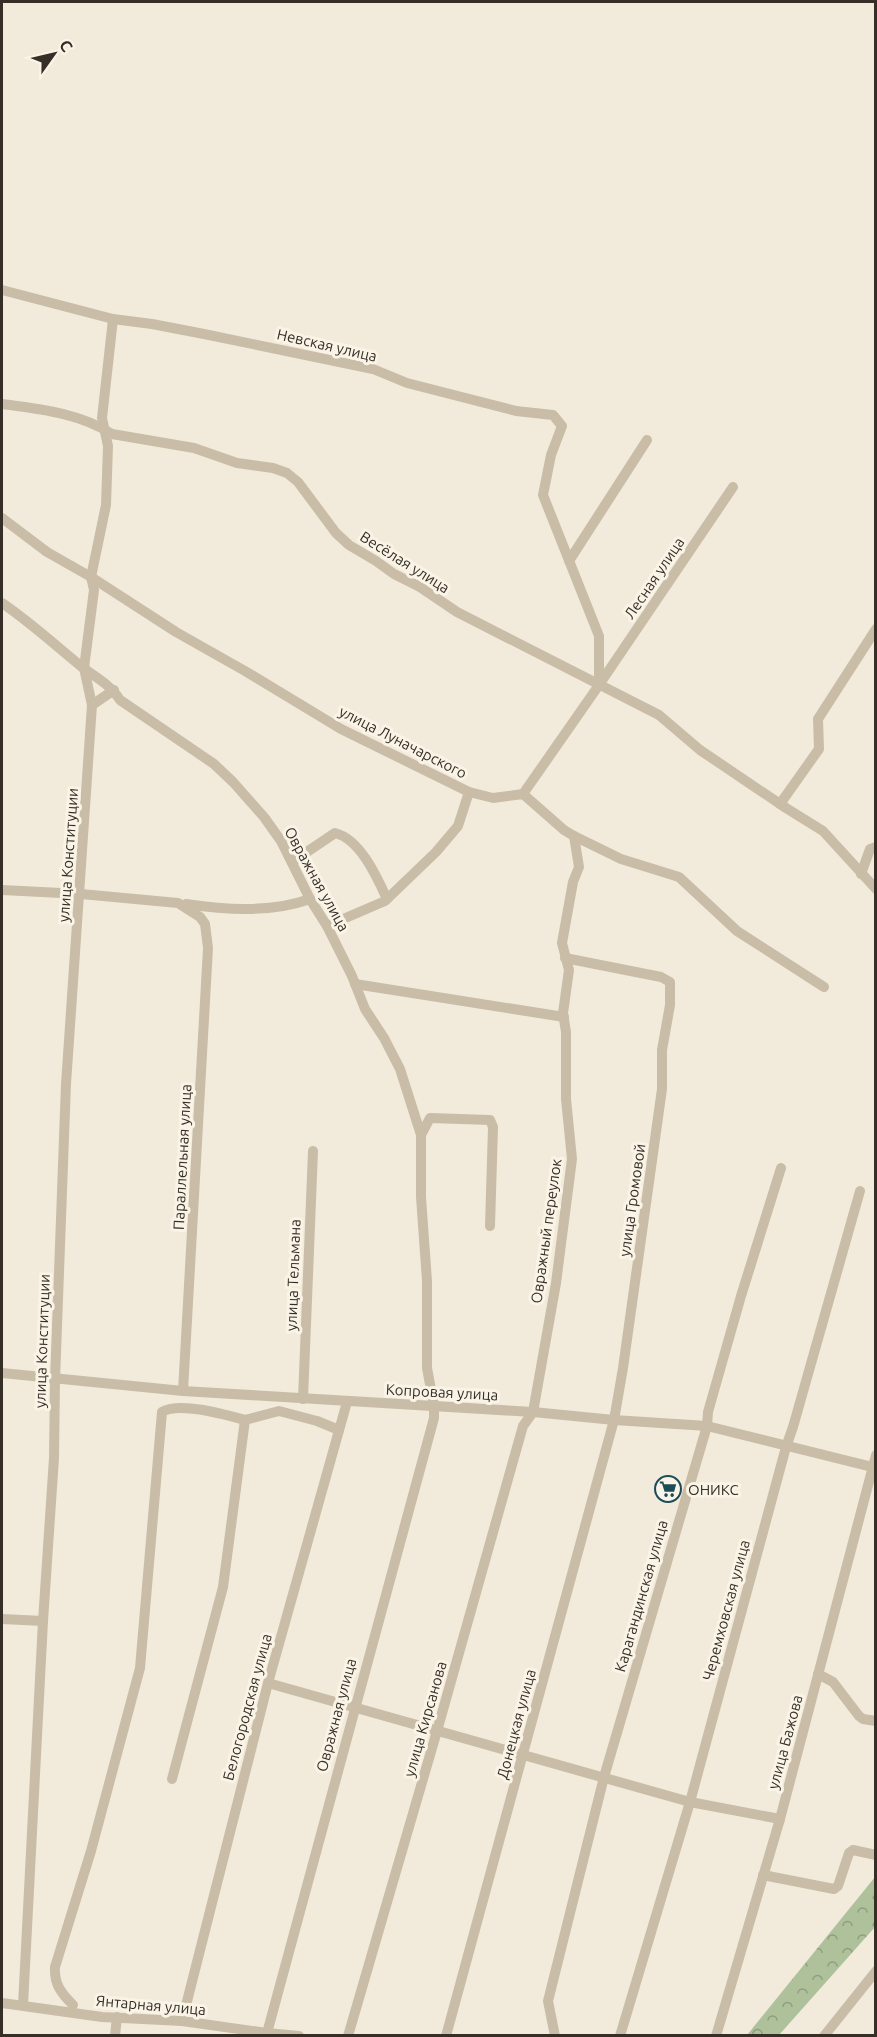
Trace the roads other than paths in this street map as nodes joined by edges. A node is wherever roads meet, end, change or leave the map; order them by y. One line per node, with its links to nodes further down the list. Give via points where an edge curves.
1 (2, 290): 2 (street, Невская улица)
2 (112, 320): 4 (street, улица Конституции); 8 (street, Невская улица, via 152,324 373,369 407,383 505,408 553,415 562,426 543,495)
3 (2, 404): 4 (street, Весёлая улица, via 76,418)
4 (104, 430): 9 (street, улица Конституции, via 108,446 106,506); 13 (street, Весёлая улица, via 194,448 237,463 287,473 349,545 457,612)
5 (647, 440): 8 (street)
6 (733, 487): 13 (street, Лесная улица)
7 (2, 518): 9 (street, улица Луначарского, via 47,552)
8 (569, 561): 13 (street, via 599,636)
9 (91, 577): 12 (street, улица Конституции, via 94,590); 16 (street, улица Луначарского, via 176,633 341,729)
10 (2, 603): 12 (street, Овражная улица)
11 (876, 629): 18 (street, via 818,719 819,749)
12 (84, 668): 14 (street, Овражная улица); 15 (street, улица Конституции)
13 (599, 685): 17 (street, Лесная улица); 18 (street, via 659,715 700,750)
14 (114, 690): 15 (street); 21 (street, Овражная улица, via 120,700 214,764 233,782 264,817)
15 (92, 705): 25 (street, улица Конституции)
16 (469, 792): 17 (street, улица Луначарского, via 493,798); 26 (street, via 458,826)
17 (522, 794): 19 (street)
18 (780, 804): 22 (street, via 823,831)
19 (574, 836): 30 (street, Овражный переулок, via 579,867 565,923); 32 (street, via 621,859 679,877 737,931)
20 (876, 847): 22 (street, via 870,849)
21 (292, 862): 26 (street, via 335,833 345,836 373,868); 27 (street, Овражная улица)
22 (861, 874): 23 (street)
23 (876, 889)
24 (2, 890): 25 (street)
25 (81, 894): 28 (street); 40 (street, улица Конституции, via 66,1084)
26 (387, 898): 29 (street)
27 (310, 899): 28 (street, via 285,907 253,908); 29 (street, Овражная улица)
28 (178, 903): 41 (street, Параллельная улица, via 205,924 208,948)
29 (327, 926): 31 (street, Овражная улица)
30 (565, 958): 33 (street, Овражный переулок, via 569,970); 47 (street, улица Громовой, via 670,982 662,1089)
31 (355, 984): 33 (street); 34 (street, Овражная улица, via 400,1069)
32 (824, 987)
33 (563, 1015): 45 (street, Овражный переулок, via 572,1159 556,1283)
34 (421, 1135): 38 (street, via 430,1118 490,1120); 44 (street, Овражная улица, via 427,1368)
35 (313, 1151): 42 (street, улица Тельмана)
36 (781, 1168): 48 (street, Карагандинская улица, via 741,1296)
37 (860, 1191): 50 (street, Черемховская улица)
38 (490, 1226)
39 (2, 1373): 40 (street, Копровая улица)
40 (55, 1380): 41 (street, Копровая улица); 54 (street, улица Конституции)
41 (183, 1391): 42 (street, Копровая улица)
42 (303, 1399): 43 (street, Копровая улица)
43 (347, 1402): 44 (street, Копровая улица); 49 (street, Белогородская улица)
44 (434, 1406): 45 (street, Копровая улица); 57 (street, Овражная улица, via 434,1418)
45 (533, 1412): 47 (street, Копровая улица); 59 (street, улица Кирсанова, via 523,1426)
46 (245, 1420): 49 (street, via 279,1412 317,1420); 62 (street, via 224,1587); 70 (street, via 219,1412 179,1408 162,1412 140,1668 55,1967 57,1987)
47 (614, 1420): 48 (street, Копровая улица); 60 (street, Донецкая улица)
48 (707, 1426): 50 (street, Копровая улица); 61 (street, Карагандинская улица)
49 (339, 1430): 56 (street, Белогородская улица)
50 (786, 1447): 52 (street, Копровая улица); 63 (street, Черемховская улица)
51 (876, 1455): 52 (street, улица Бажова)
52 (874, 1468): 55 (street, улица Бажова)
53 (2, 1619): 54 (street)
54 (43, 1621): 69 (street, улица Конституции)
55 (818, 1674): 58 (street, via 833,1682 859,1716); 64 (street, улица Бажова)
56 (268, 1683): 57 (street); 72 (street, Белогородская улица)
57 (354, 1707): 59 (street); 74 (street, Овражная улица)
58 (876, 1721)
59 (438, 1731): 60 (street); 77 (street, улица Кирсанова)
60 (523, 1756): 61 (street); 78 (street, Донецкая улица)
61 (604, 1777): 63 (street); 79 (street, Карагандинская улица, via 548,2001)
62 (172, 1779)
63 (690, 1802): 64 (street); 80 (street, Черемховская улица)
64 (780, 1819): 66 (street, улица Бажова)
65 (876, 1855): 66 (street, via 853,1850 849,1853 834,1889)
66 (763, 1875): 81 (street, улица Бажова)
67 (876, 1971): 82 (street)
68 (2, 2003): 69 (street, Янтарная улица)
69 (23, 2005): 71 (street, Янтарная улица)
70 (73, 2005)
71 (117, 2017): 72 (street, Янтарная улица); 75 (street)
72 (182, 2021): 73 (street, Янтарная улица)
73 (201, 2030): 74 (street, Янтарная улица)
74 (267, 2033): 76 (street, Янтарная улица)
75 (115, 2036)
76 (299, 2036)
77 (348, 2036)
78 (446, 2036)
79 (555, 2036)
80 (620, 2036)
81 (716, 2036)
82 (824, 2036)

